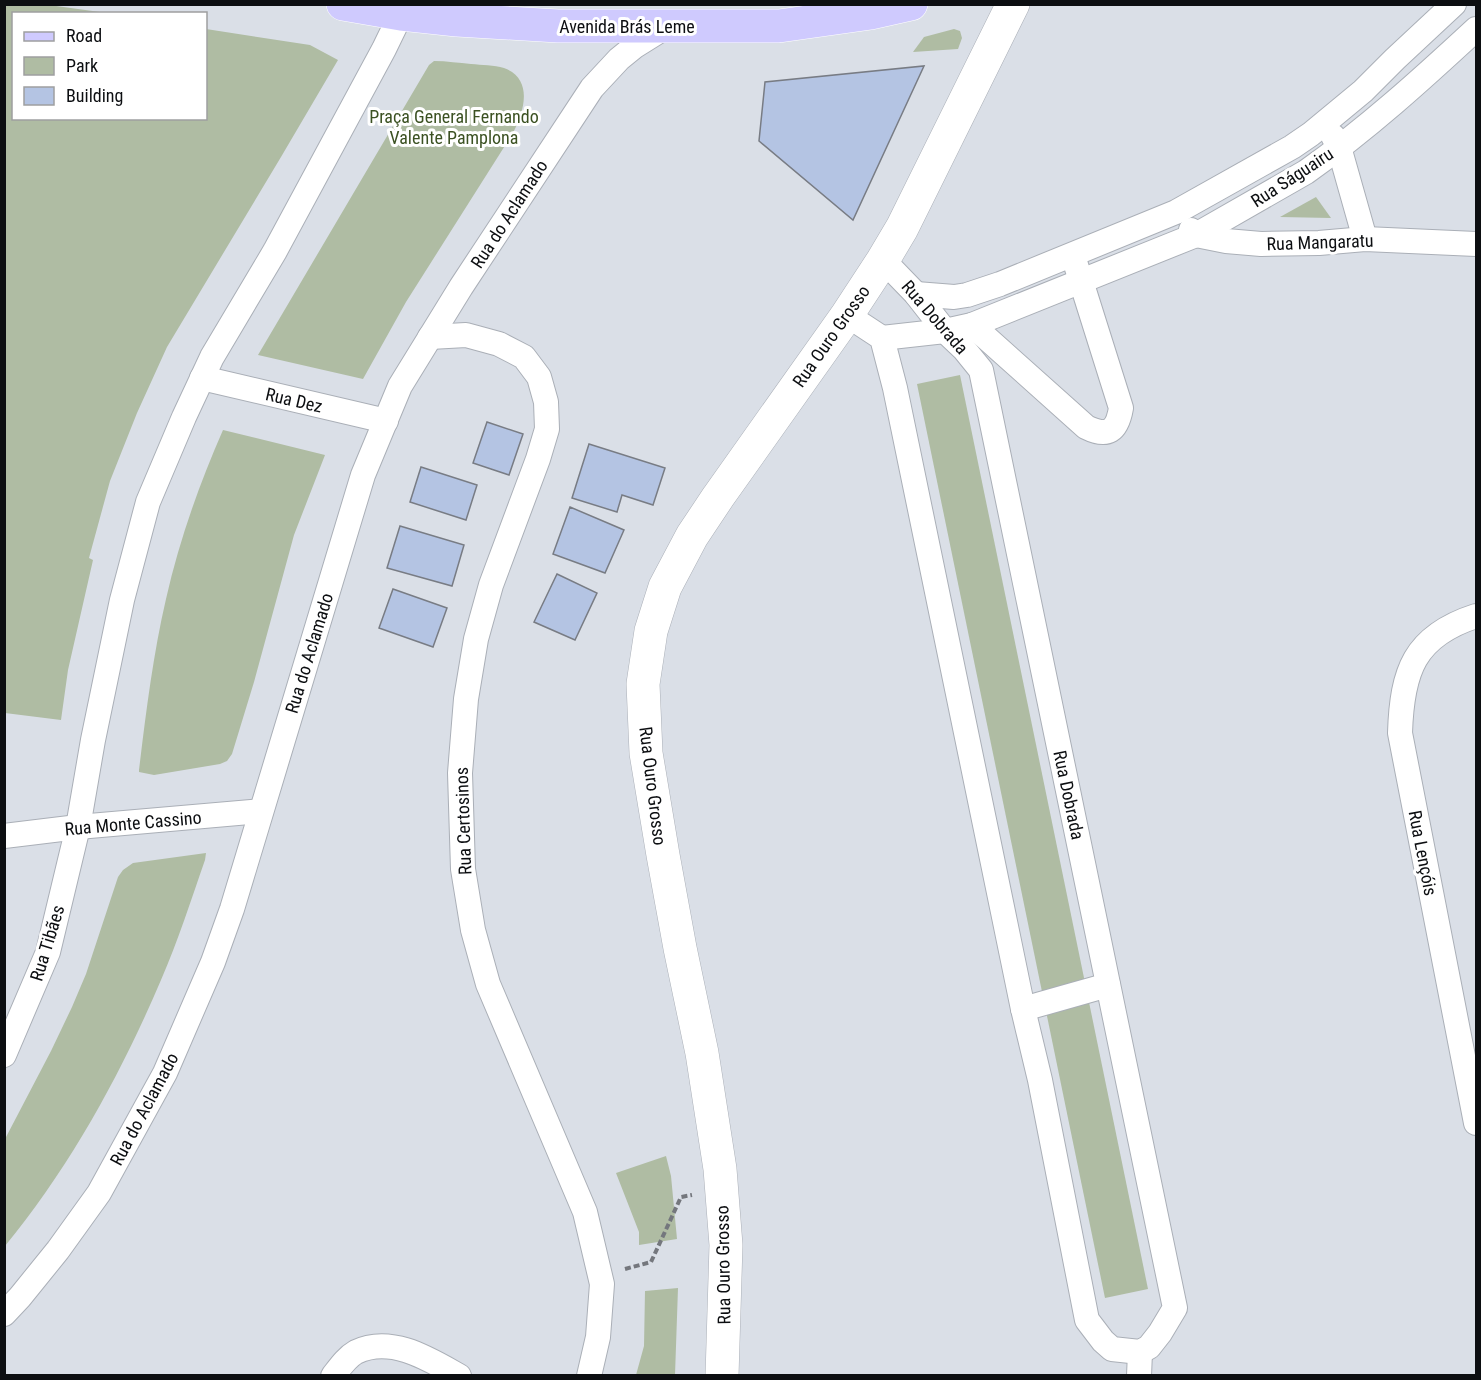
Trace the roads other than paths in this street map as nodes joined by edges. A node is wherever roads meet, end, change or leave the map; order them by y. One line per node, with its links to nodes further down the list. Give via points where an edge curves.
1 (343, 4): 5 (main road, Avenida Brás Leme)
2 (911, 4): 6 (main road, Avenida Brás Leme, via 779,26)
3 (1013, 4): 15 (street, Rua Ouro Grosso)
4 (1454, 4): 8 (street, Rua Ságuairu)
5 (401, 14): 6 (main road, Avenida Brás Leme, via 558,26); 23 (street, via 276,251)
6 (667, 26): 21 (street, Rua do Aclamado, via 619,58 592,88)
7 (1476, 29): 9 (street, Rua Ságuairu)
8 (1326, 123): 9 (street); 10 (street, Rua Ságuairu, via 1292,147)
9 (1339, 147): 11 (street, Rua Ságuairu, via 1306,172); 12 (street)
10 (1176, 212): 11 (street); 14 (street, Rua Ságuairu)
11 (1196, 235): 12 (street, Rua Mangaratu, via 1262,244); 16 (street, Rua Ságuairu)
12 (1365, 239): 13 (street, Rua Mangaratu)
13 (1476, 244)
14 (1072, 254): 16 (street); 17 (street, Rua Ságuairu, via 968,295)
15 (884, 260): 17 (street, Rua Dobrada); 18 (street, Rua Ouro Grosso)
16 (1081, 281): 19 (street, Rua Ságuairu); 19 (street, via 1121,408 1115,428 1106,433 1086,427)
17 (916, 294): 20 (street, Rua Dobrada)
18 (847, 315): 22 (street); 38 (street, Rua Ouro Grosso, via 692,536 664,587 651,631 643,684 646,753 720,1169 726,1245)
19 (972, 325): 20 (street, Rua Ságuairu)
20 (945, 331): 22 (street, Rua Ságuairu); 29 (street, Rua Dobrada, via 981,370)
21 (430, 337): 24 (street, Rua do Aclamado, via 400,386); 37 (street, Rua Certosinos, via 466,335 499,344 524,357 539,377 546,402 547,429 491,585 476,639 460,773 463,869 473,930 488,984 585,1212 602,1284 598,1337)
22 (882, 338): 30 (street, Rua Dobrada, via 898,399)
23 (202, 378): 24 (street, Rua Dez); 27 (street, via 148,502 122,600)
24 (386, 421): 26 (street, Rua do Aclamado, via 363,475)
25 (1476, 616): 32 (street, Rua Lençóis, via 1441,632 1426,644 1413,663 1405,683 1400,733)
26 (261, 811): 27 (street, Rua Monte Cassino); 33 (street, Rua do Aclamado, via 213,963 165,1073 99,1193)
27 (78, 827): 28 (street, Rua Monte Cassino); 31 (street, Rua Tibães, via 48,952)
28 (4, 836)
29 (1108, 985): 30 (street); 34 (street, Rua Dobrada, via 1174,1308)
30 (1023, 1009): 34 (street, Rua Dobrada, via 1087,1320 1102,1341)
31 (4, 1055)
32 (1476, 1123)
33 (4, 1314)
34 (1140, 1364)
35 (333, 1376): 36 (street, via 356,1353 375,1347 393,1347 421,1356)
36 (459, 1376)
37 (589, 1376)
38 (722, 1376)

